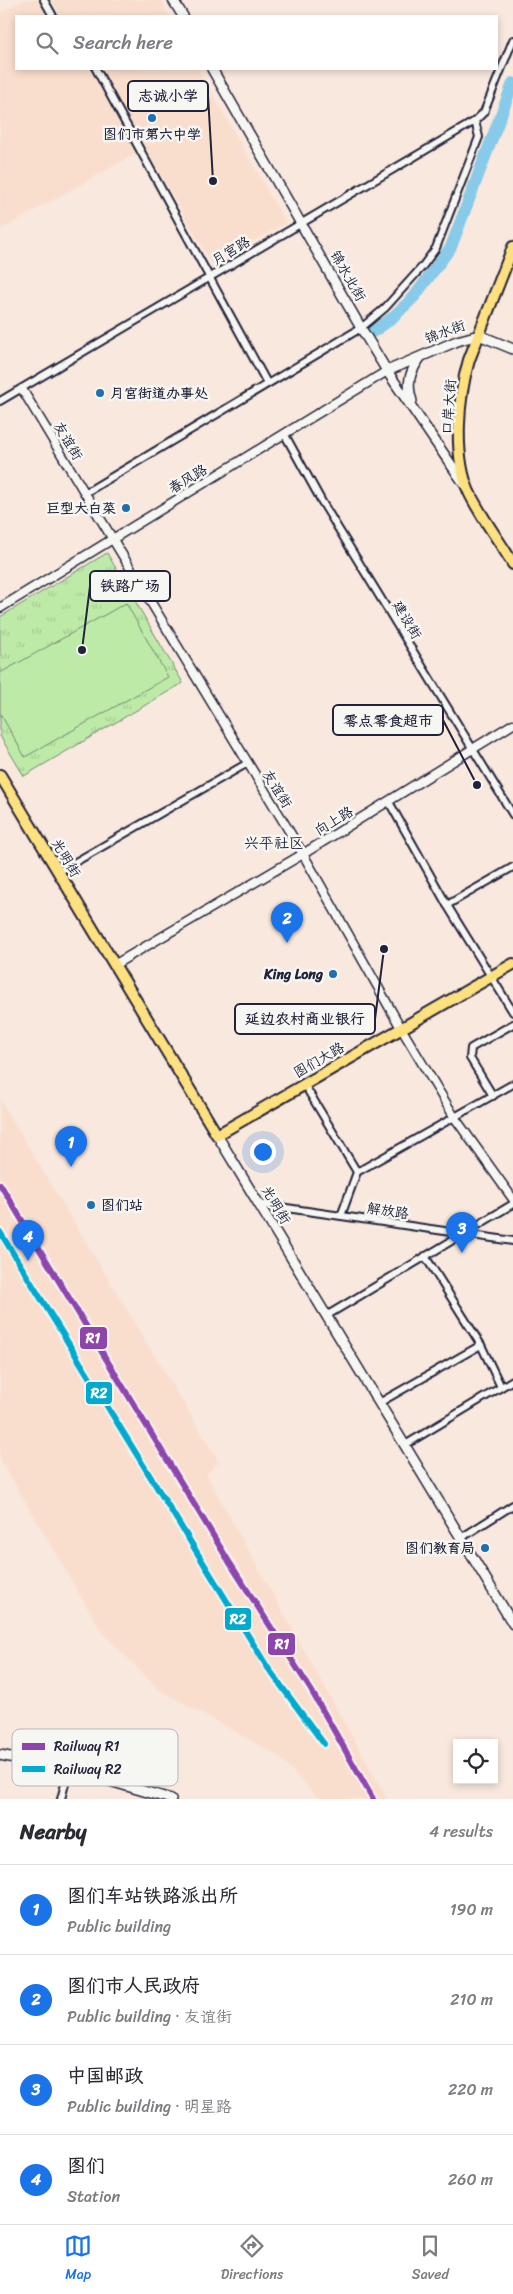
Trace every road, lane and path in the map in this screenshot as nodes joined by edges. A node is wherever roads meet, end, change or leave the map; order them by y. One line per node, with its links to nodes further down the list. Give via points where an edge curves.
1 (44, 0): 3 (street)
2 (173, 0): 4 (main road)
3 (52, 15)
4 (181, 15)
5 (513, 40): 8 (street, via 484,112)
6 (97, 70): 11 (street)
7 (213, 70): 9 (main road, 锦水北街)
8 (475, 121): 9 (street, 月宫路); 12 (street, via 479,138 436,248 385,308)
9 (301, 222): 11 (street, 月宫路); 12 (main road, 锦水北街)
10 (513, 247): 13 (main road, 口岸大街)
11 (211, 277): 17 (street); 18 (street, 月宫路)
12 (361, 328): 16 (main road, 锦水北街); 17 (street)
13 (479, 335): 14 (main road, 锦水街); 15 (main road, 锦水街); 22 (main road, 口岸大街, via 461,395 461,450)
14 (513, 349)
15 (421, 356): 16 (main road, 锦水街); 20 (main road, via 410,375 408,390)
16 (387, 370): 20 (main road, 锦水北街); 21 (street, 春风路)
17 (268, 383): 23 (street)
18 (22, 389): 19 (street, 月宫路); 23 (street, 友谊街)
19 (0, 401)
20 (416, 413): 22 (main road, 锦水北街)
21 (285, 435): 24 (street, 春风路); 28 (street, 建设街, via 322,502)
22 (469, 491): 25 (main road, 口岸大街)
23 (85, 493): 24 (street, 友谊街)
24 (111, 540): 26 (street, 春风路); 29 (street, 友谊街)
25 (513, 564)
26 (0, 608)
27 (513, 724): 28 (street, 向上路)
28 (473, 749): 31 (street, 向上路); 32 (street, 建设街)
29 (246, 764): 33 (street, 友谊街); 35 (street)
30 (0, 775): 35 (main road, 光明街)
31 (388, 802): 33 (street, 向上路); 36 (street)
32 (513, 815)
33 (303, 854): 38 (street, 向上路); 42 (street, 友谊街)
34 (513, 867): 36 (street)
35 (58, 872): 38 (main road, 光明街)
36 (447, 905): 39 (street)
37 (513, 964): 39 (main road, 图们大路)
38 (114, 965): 47 (main road, 光明街)
39 (491, 976): 40 (street); 42 (main road, 图们大路)
40 (513, 1012)
41 (513, 1024): 45 (street, via 470,1048 470,1058)
42 (401, 1028): 43 (main road, 图们大路); 46 (street, 友谊街)
43 (304, 1084): 47 (main road, 图们大路); 48 (street)
44 (513, 1084): 45 (street)
45 (493, 1096): 46 (street)
46 (455, 1118): 48 (street); 49 (street, 友谊街)
47 (217, 1135): 50 (main road, 光明街)
48 (356, 1172): 52 (street)
49 (513, 1200)
50 (259, 1204): 52 (street, 解放路); 56 (main road, 光明街)
51 (513, 1204): 53 (street)
52 (341, 1216): 53 (street, 解放路)
53 (460, 1234): 54 (street, 解放路); 55 (street)
54 (513, 1241)
55 (425, 1256): 56 (street); 57 (street)
56 (326, 1316): 60 (main road, 光明街)
57 (481, 1345): 59 (street); 60 (street)
58 (513, 1380): 59 (street)
59 (501, 1388): 61 (street)
60 (380, 1403): 61 (main road, 光明街)
61 (405, 1445): 63 (main road, 光明街)
62 (513, 1505): 63 (street)
63 (461, 1538): 64 (main road, 光明街)
64 (513, 1624)
65 (64, 1786): 67 (street)
66 (127, 1786): 68 (main road)
67 (61, 1799)
68 (171, 1799)

